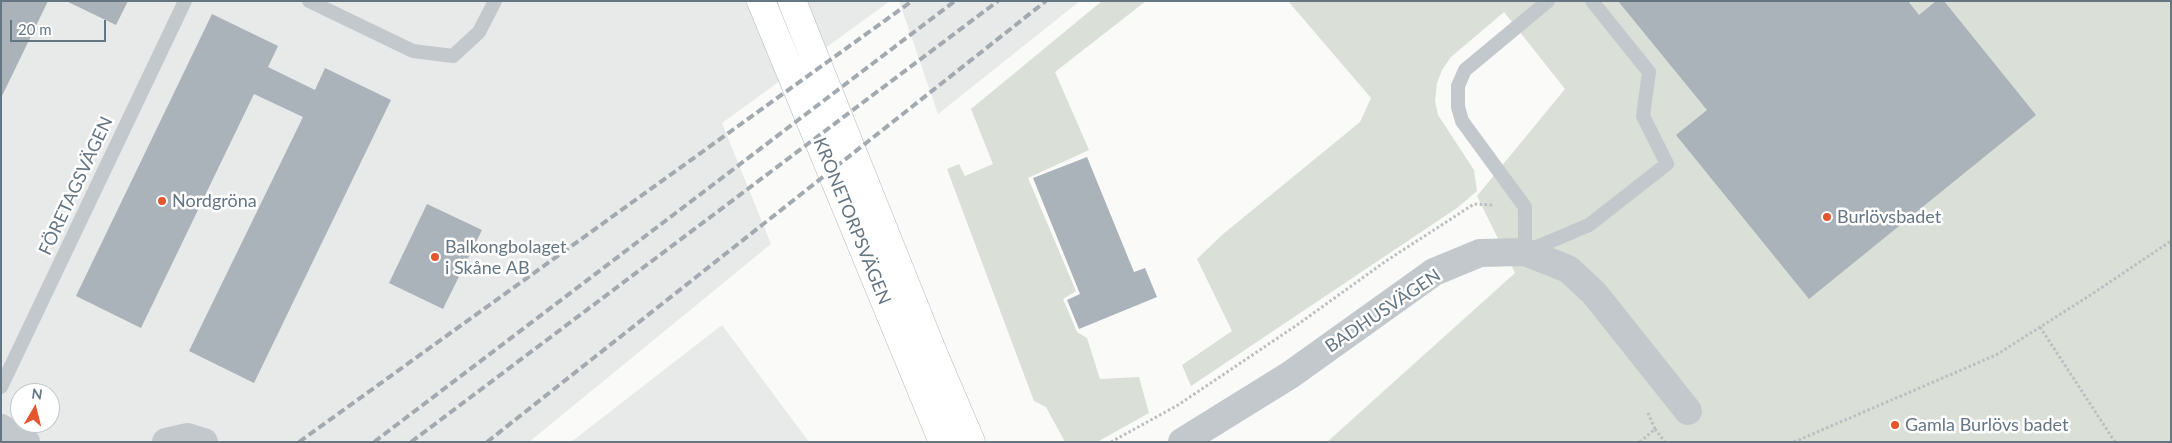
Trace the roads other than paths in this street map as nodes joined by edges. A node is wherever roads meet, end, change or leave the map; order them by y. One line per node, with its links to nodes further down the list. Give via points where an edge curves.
1 (185, 1): 9 (lane, FÖRETAGSVÄGEN)
2 (309, 1): 3 (lane, via 413,51 453,56 479,32)
3 (495, 1)
4 (761, 1): 15 (main road, KRONETORPSVÄGEN)
5 (792, 1): 16 (main road, KRONETORPSVÄGEN)
6 (1592, 1): 8 (lane, via 1649,72 1643,116 1667,164 1589,224)
7 (1541, 3): 8 (lane, via 1465,70 1458,86 1462,121 1525,207)
8 (1525, 252): 10 (street, BADHUSVÄGEN, via 1568,269 1594,293); 17 (street, BADHUSVÄGEN, via 1480,253 1434,272 1290,375)
9 (1, 387)
10 (1688, 411)
11 (1, 428): 12 (street)
12 (26, 442)
13 (166, 442): 14 (street, via 188,437)
14 (204, 442)
15 (943, 442)
16 (971, 442)
17 (1182, 442)

